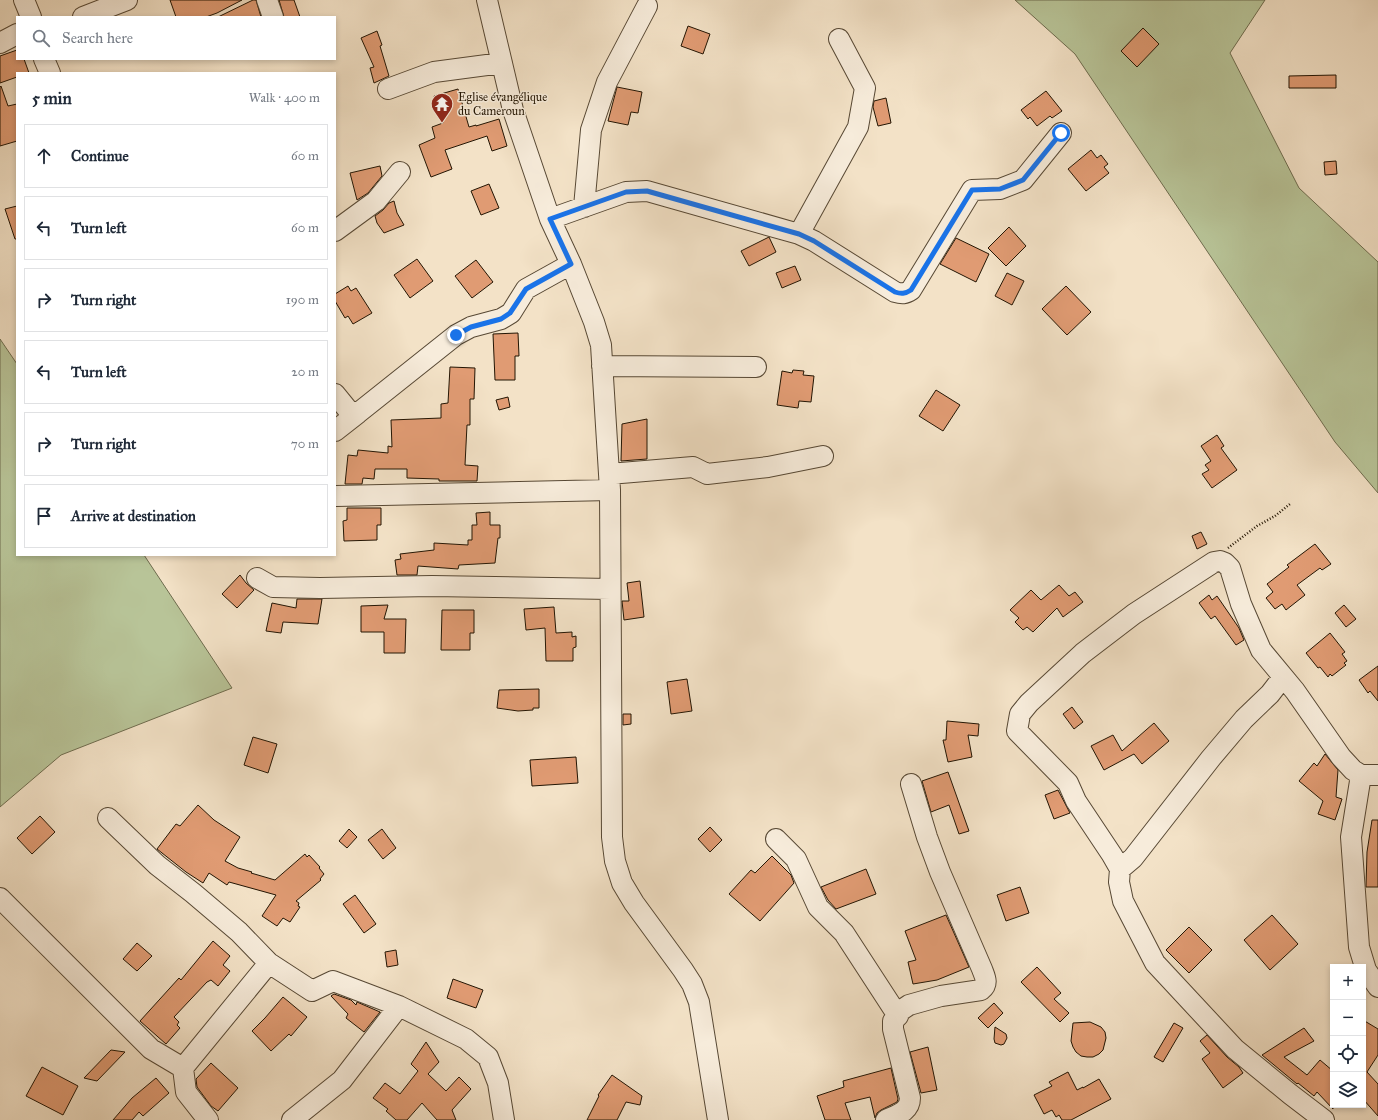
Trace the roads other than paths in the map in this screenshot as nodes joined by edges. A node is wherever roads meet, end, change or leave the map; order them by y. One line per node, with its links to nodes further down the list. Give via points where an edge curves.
1 (24, 0): 6 (street)
2 (127, 0): 7 (street)
3 (267, 0): 8 (street)
4 (487, 0): 13 (street)
5 (646, 6): 18 (street, via 607,82 591,130)
6 (31, 16)
7 (86, 16)
8 (273, 16)
9 (16, 35): 11 (street)
10 (839, 39): 21 (street, via 865,88 858,127)
11 (0, 43)
12 (44, 60): 14 (street)
13 (502, 63): 15 (street, via 434,72); 19 (street, via 513,110)
14 (50, 72)
15 (388, 89)
16 (1061, 133): 21 (street, via 1023,180 1000,189 972,190 907,293 895,292)
17 (400, 172): 20 (street, via 376,201)
18 (584, 207): 19 (street); 21 (street, via 626,192 647,191)
19 (550, 219): 22 (street)
20 (336, 230)
21 (799, 234)
22 (571, 264): 23 (street, via 601,345); 26 (street, via 526,289 510,313 501,319 471,327 456,335)
23 (602, 366): 24 (street); 29 (street)
24 (756, 367)
25 (336, 395): 26 (street, via 348,410)
26 (358, 412): 27 (street)
27 (336, 430)
28 (823, 456): 29 (street, via 768,467 707,474 693,467)
29 (609, 482): 30 (street); 32 (street)
30 (336, 496)
31 (258, 578): 32 (street, via 273,587)
32 (610, 589): 48 (street, via 612,837 615,861 622,883 634,903 692,984 699,1002)
33 (1283, 677): 34 (street, via 1341,757 1353,770); 38 (street, via 1211,758 1133,858); 38 (street, via 1261,650 1241,604 1230,568 1220,560 1208,565 1112,629 1029,703 1020,714 1016,731 1068,784 1076,801)
34 (1370, 775): 41 (street, via 1351,837 1359,947 1366,970)
35 (911, 784): 43 (street, via 927,837 986,984 981,990 941,996 909,1005 900,1011)
36 (108, 818): 40 (street, via 157,865 239,932)
37 (776, 839): 43 (street, via 796,859 818,906 844,933)
38 (1120, 869): 50 (street, via 1119,882 1123,901 1155,963 1235,1049)
39 (0, 898): 44 (street, via 151,1049)
40 (269, 964): 42 (street, via 312,991 333,981); 44 (street)
41 (1378, 987)
42 (399, 1006): 46 (street, via 342,1080); 47 (street, via 466,1039 488,1057 498,1083)
43 (898, 1016): 49 (street, via 893,1021 893,1029 910,1105)
44 (183, 1068): 45 (street, via 186,1092)
45 (201, 1116)
46 (292, 1120)
47 (504, 1120)
48 (718, 1120)
49 (886, 1120)
50 (1324, 1120)

